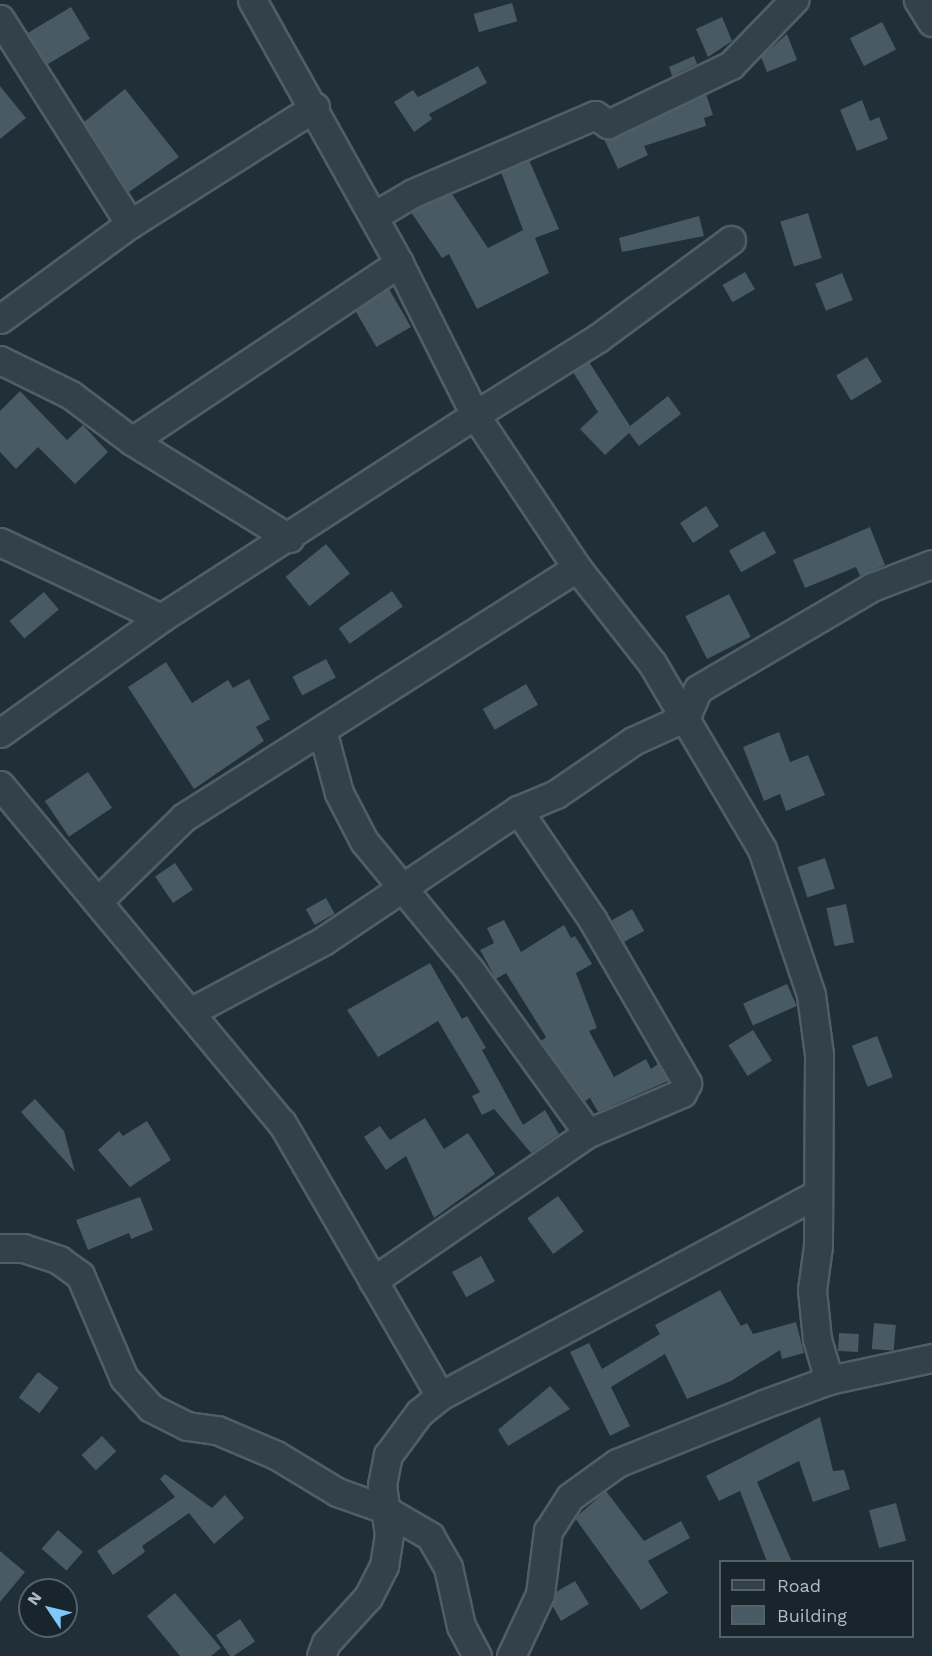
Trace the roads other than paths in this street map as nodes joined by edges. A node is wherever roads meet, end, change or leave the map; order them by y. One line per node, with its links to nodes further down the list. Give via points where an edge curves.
1 (794, 0): 7 (street, via 731,65 608,124 595,115 413,193)
2 (918, 0): 5 (street)
3 (254, 1): 6 (street)
4 (0, 19): 8 (street)
5 (932, 22)
6 (315, 107): 7 (street); 8 (street)
7 (374, 216): 10 (street)
8 (130, 224): 11 (street)
9 (731, 240): 13 (street, via 598,338)
10 (399, 264): 13 (street); 14 (street)
11 (0, 319)
12 (0, 360): 14 (street, via 71,396)
13 (475, 414): 15 (street); 18 (street)
14 (132, 441): 15 (street)
15 (289, 538): 19 (street)
16 (0, 542): 19 (street)
17 (932, 564): 20 (street, via 872,587 698,689)
18 (577, 568): 20 (street, via 652,663); 21 (street)
19 (161, 618): 22 (street)
20 (686, 717): 24 (street, via 633,741 556,794); 29 (street, via 762,849 811,995 819,1054)
21 (322, 730): 25 (street, via 339,793 364,841); 26 (street, via 184,817)
22 (0, 733)
23 (0, 785): 26 (street)
24 (518, 810): 25 (street); 28 (street, via 592,919 687,1083 682,1093)
25 (398, 887): 27 (street, via 323,941); 28 (street, via 470,970)
26 (99, 900): 27 (street)
27 (192, 1011): 31 (street, via 282,1123)
28 (588, 1133): 31 (street)
29 (815, 1195): 33 (street, via 818,1245 812,1290 817,1339); 34 (street)
30 (0, 1248): 35 (street, via 32,1251 59,1260 80,1275 124,1378 152,1408 187,1426 217,1430 276,1455 337,1492)
31 (373, 1281): 34 (street)
32 (932, 1358): 33 (street)
33 (829, 1380): 38 (street, via 617,1464 570,1497 548,1531 540,1594)
34 (440, 1396): 35 (street, via 402,1432 388,1455)
35 (382, 1508): 36 (street, via 389,1535 384,1566 368,1597 326,1643); 37 (street, via 430,1536 448,1567 461,1626)
36 (321, 1656)
37 (477, 1656)
38 (511, 1656)

